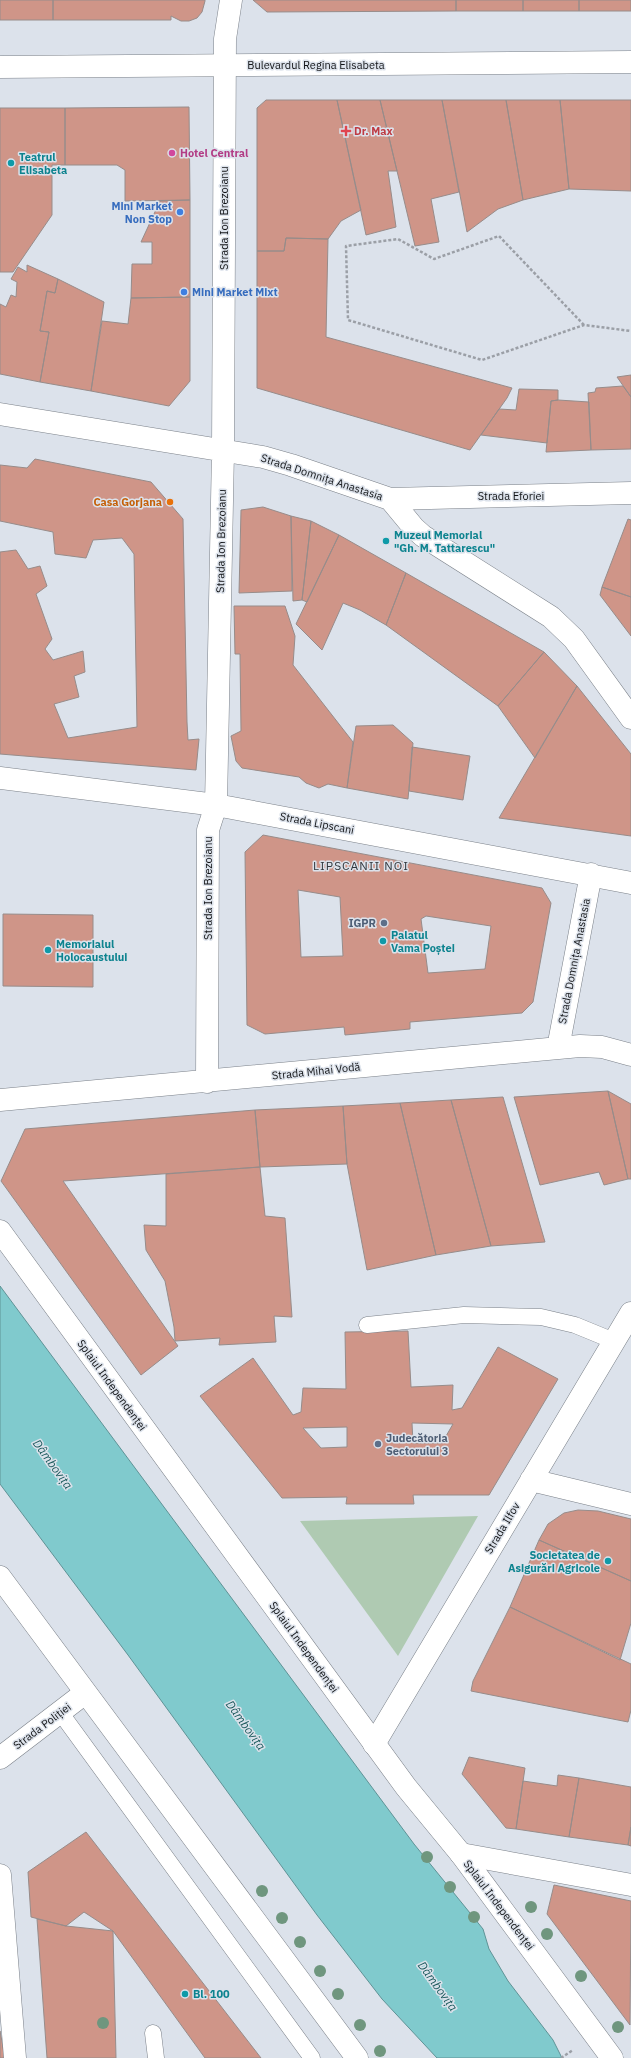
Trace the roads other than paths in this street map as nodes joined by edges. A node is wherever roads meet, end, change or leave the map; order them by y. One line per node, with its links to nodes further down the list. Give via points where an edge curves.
1 (231, 0): 3 (street, Strada Ion Brezoianu, via 225,39)
2 (631, 62): 3 (street, Bulevardul Regina Elisabeta)
3 (225, 65): 4 (street, Bulevardul Regina Elisabeta); 6 (street, Strada Ion Brezoianu)
4 (0, 67)
5 (0, 414): 6 (street, Strada Domnița Anastasia)
6 (223, 450): 8 (street, Strada Domnița Anastasia, via 291,465); 11 (street, Strada Ion Brezoianu)
7 (631, 493): 8 (street, Strada Eforiei)
8 (390, 499): 9 (street, Strada Domnița Anastasia, via 423,536 551,617 574,639)
9 (631, 718)
10 (0, 778): 11 (street, Strada Lipscani)
11 (216, 805): 12 (street, Strada Lipscani); 16 (street, Strada Ion Brezoianu, via 208,830)
12 (591, 874): 13 (street, Strada Lipscani); 14 (street, Strada Domnița Anastasia)
13 (631, 883)
14 (558, 1048): 15 (street, Strada Mihai Vodă, via 602,1047); 16 (street, Strada Mihai Vodă)
15 (631, 1055)
16 (206, 1082): 17 (street, Strada Mihai Vodă)
17 (0, 1100)
18 (0, 1231): 27 (street, Splaiul Independenței)
19 (631, 1313): 21 (street, Strada Ilfov)
20 (367, 1324): 21 (lane, via 464,1316 541,1317 575,1325)
21 (614, 1341): 22 (street, Strada Ilfov)
22 (530, 1480): 23 (street); 27 (street, Strada Ilfov)
23 (631, 1504)
24 (0, 1577): 25 (street)
25 (85, 1693): 26 (street, Strada Poliției); 37 (street)
26 (60, 1712): 28 (street, Strada Poliției); 36 (lane)
27 (374, 1744): 29 (street, Splaiul Independenței)
28 (0, 1758)
29 (461, 1854): 31 (street); 38 (street, Splaiul Independenței)
30 (0, 1875): 32 (street)
31 (631, 1885)
32 (3, 1953): 34 (street)
33 (153, 2033): 35 (lane)
34 (15, 2058)
35 (156, 2058)
36 (312, 2058)
37 (357, 2058)
38 (612, 2058)

